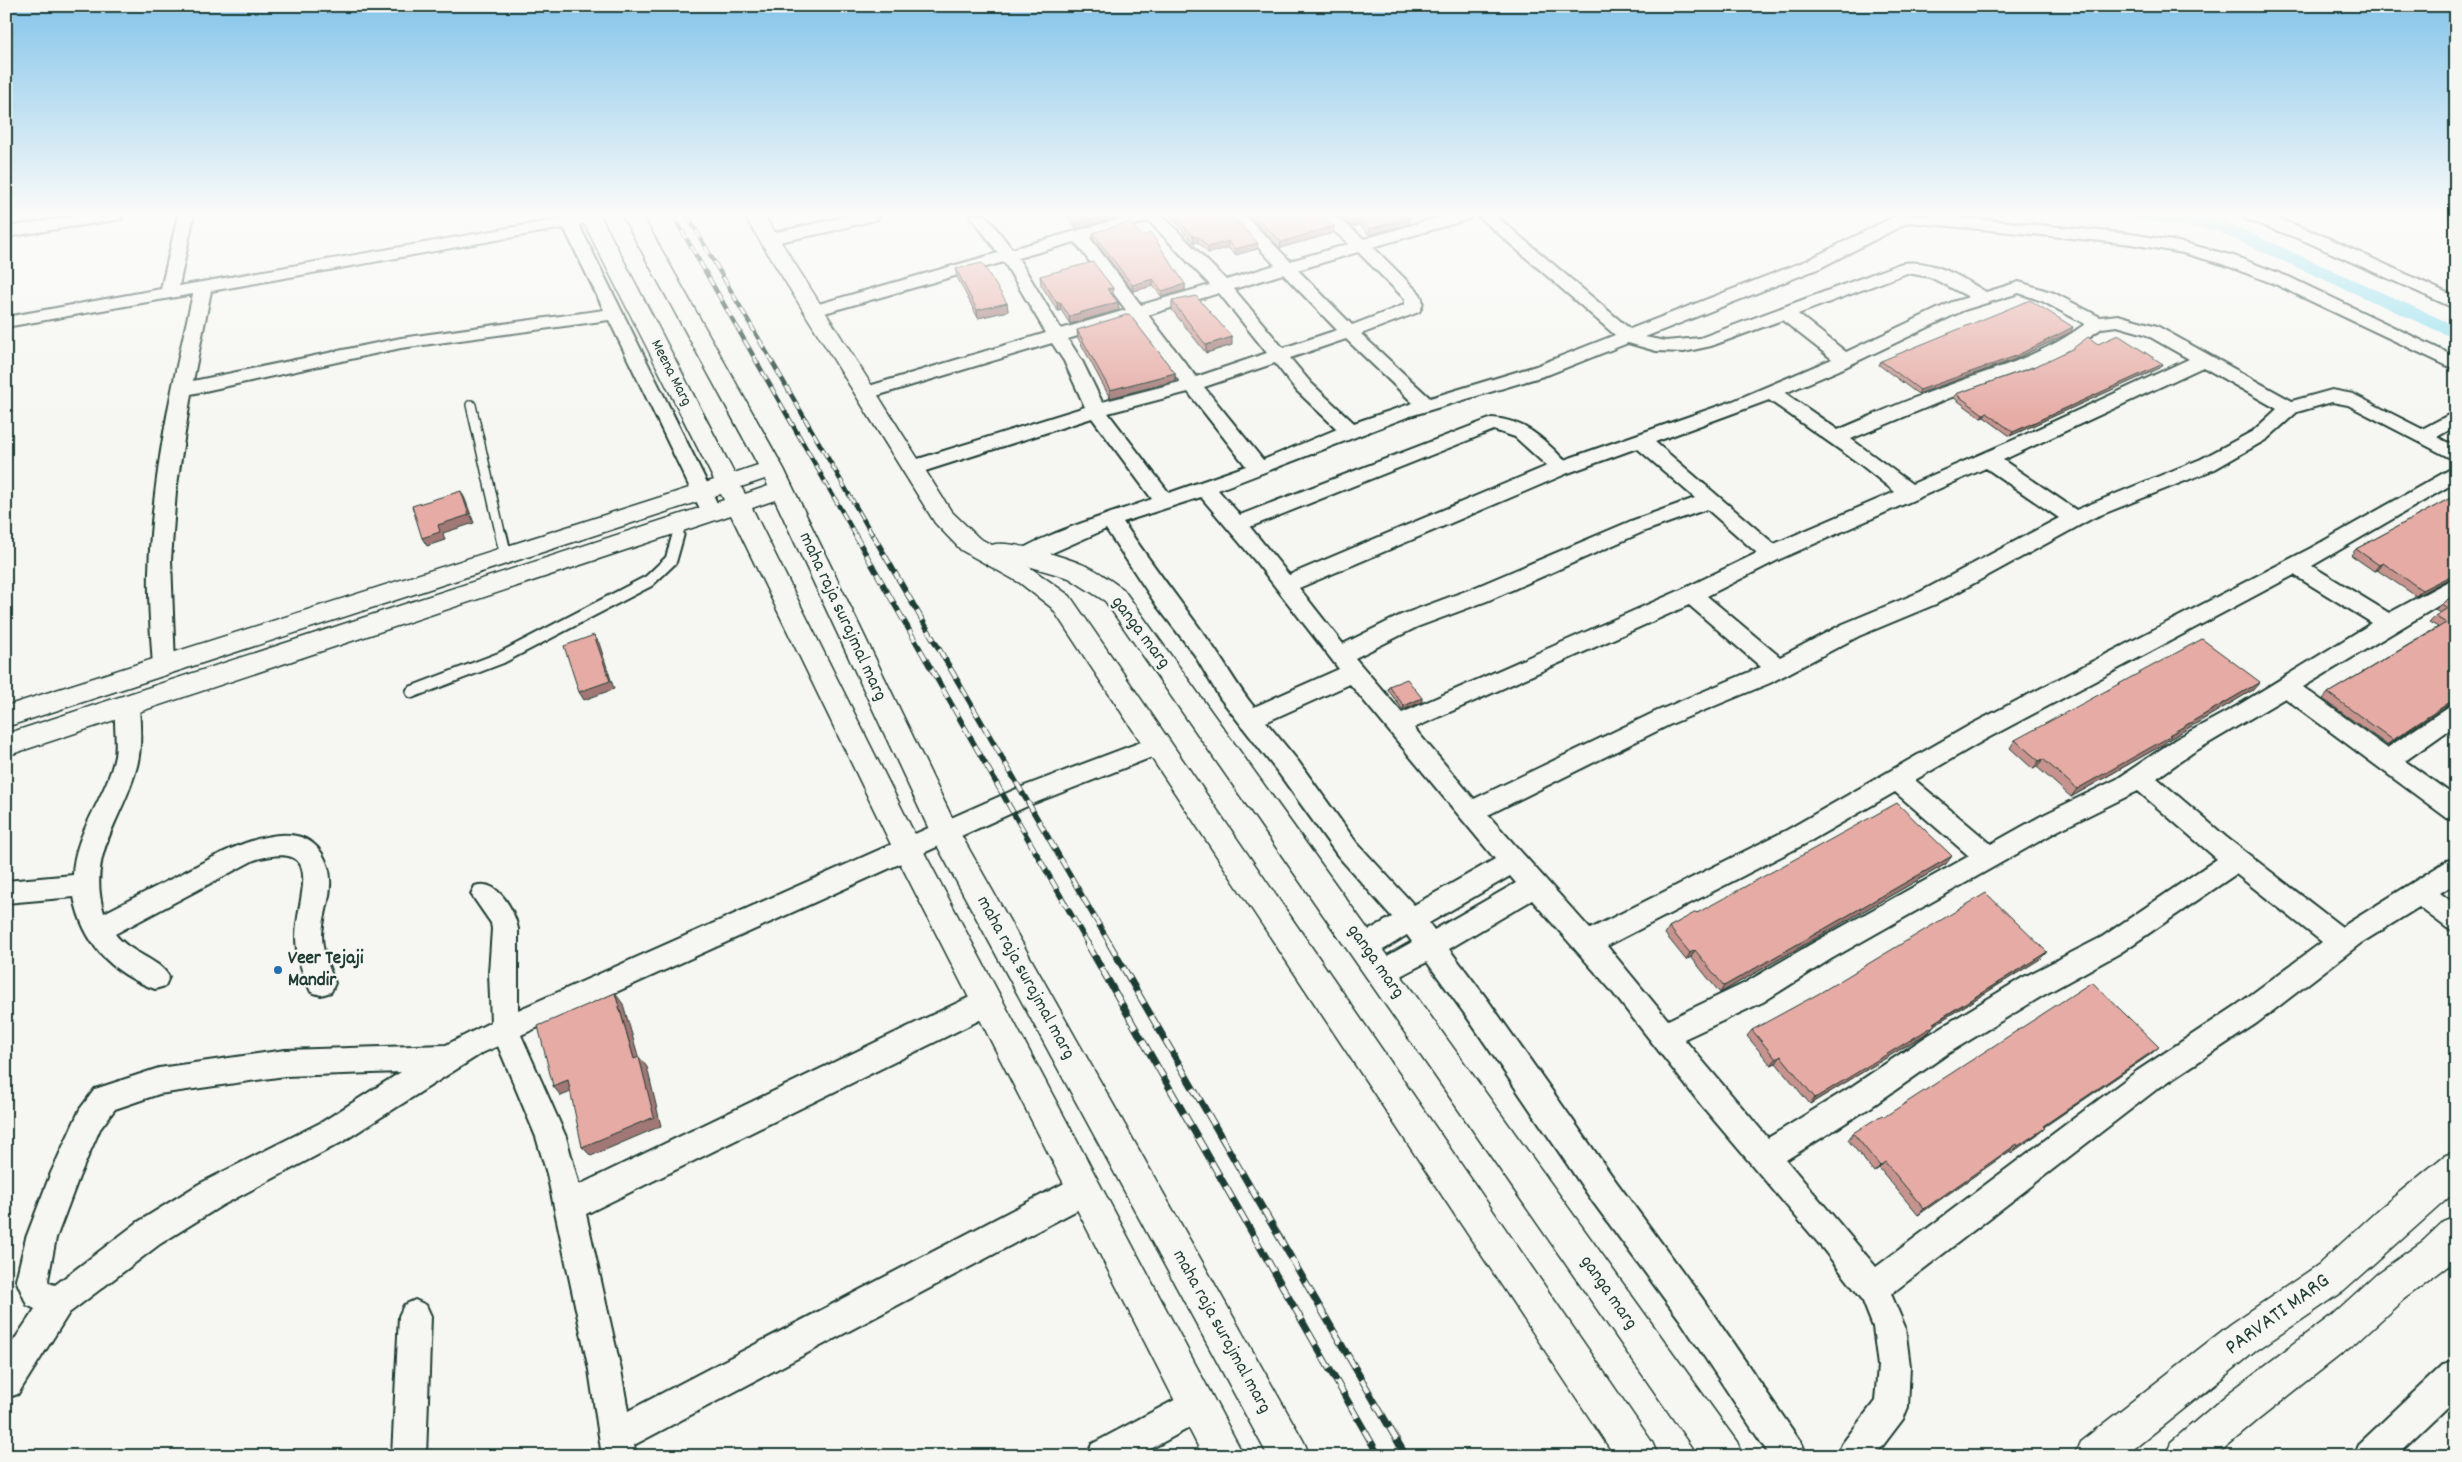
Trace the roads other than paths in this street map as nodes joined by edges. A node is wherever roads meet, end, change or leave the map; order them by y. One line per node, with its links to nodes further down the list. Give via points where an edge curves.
1 (171, 283): 22 (street)
2 (228, 283): 21 (street)
3 (599, 283): 28 (street)
4 (625, 283): 60 (street, Meena Marg)
5 (669, 283): 57 (street, maha raja surajmal marg)
6 (797, 283): 25 (street, ganga marg)
7 (908, 283): 25 (street)
8 (1025, 283): 32 (street)
9 (1115, 283): 27 (street)
10 (1217, 283): 20 (street)
11 (1230, 283): 20 (street)
12 (1302, 283): 31 (street)
13 (1399, 283): 31 (street, via 1414,298 1414,308)
14 (1565, 283): 33 (street)
15 (1764, 283): 33 (street)
16 (1863, 283): 26 (street)
17 (1956, 283): 24 (street)
18 (2288, 283): 37 (street)
19 (2419, 283): 23 (street)
20 (1220, 286): 27 (street); 34 (street)
21 (203, 288): 22 (street); 39 (street)
22 (169, 294): 29 (street)
23 (2451, 297)
24 (1984, 298): 30 (street, via 2019,287 2048,297); 36 (street, via 1958,306)
25 (814, 311): 41 (street, ganga marg)
26 (1784, 312): 33 (street, via 1681,348 1648,345); 36 (street)
27 (1138, 313): 32 (street); 38 (street)
28 (614, 314): 39 (street, via 400,343); 60 (street)
29 (6, 322)
30 (2097, 323): 35 (street, via 2118,320 2138,325); 49 (street, via 2076,341 2037,361)
31 (1350, 332): 34 (street); 43 (street)
32 (1056, 335): 41 (street); 45 (street, via 1073,360)
33 (1627, 336): 43 (street, via 1542,370)
34 (1281, 356): 38 (street); 47 (street, via 1304,387)
35 (2204, 359): 44 (street); 52 (street)
36 (1845, 360): 40 (street)
37 (2456, 364)
38 (1192, 385): 45 (street); 54 (street)
39 (180, 390): 76 (street, via 167,471 160,563)
40 (1769, 392): 49 (street); 50 (street)
41 (866, 393): 53 (street, ganga marg)
42 (471, 405): 68 (lane)
43 (1427, 405): 47 (street)
44 (2290, 408): 48 (street, via 2332,396 2353,400); 63 (street, via 2260,435 2208,464)
45 (1096, 410): 53 (street); 62 (street)
46 (2456, 417): 48 (street)
47 (1350, 431): 54 (street)
48 (2423, 437): 51 (street)
49 (1835, 438): 59 (street)
50 (1639, 439): 55 (street); 61 (street)
51 (2456, 455)
52 (1988, 460): 59 (street); 63 (street)
53 (912, 468): 69 (street, ganga marg, via 943,517 970,544)
54 (1259, 468): 58 (street)
55 (1561, 468): 66 (street, via 1513,427 1492,424); 71 (street)
56 (2456, 473): 70 (street)
57 (777, 479): 60 (street); 92 (street, maha raja surajmal marg)
58 (1205, 488): 62 (street); 66 (street)
59 (1911, 494): 67 (street)
60 (720, 499): 65 (street); 68 (street); 93 (street)
61 (1710, 500): 67 (street); 75 (street, via 1638,526 1479,595 1409,621)
62 (1166, 502): 64 (street)
63 (2075, 519): 77 (street, via 1928,598 1851,630)
64 (1110, 520): 69 (street); 83 (street, via 1202,648 1228,692)
65 (681, 524): 79 (lane, via 671,560 649,581 501,658); 80 (street)
66 (1236, 524): 71 (street)
67 (1772, 554): 73 (street)
68 (506, 556): 76 (street)
69 (1019, 561): 86 (street, ganga marg, via 1029,577 1060,602); 108 (street, ganga marg, via 1078,572 1114,595)
70 (2295, 566): 74 (street); 89 (street, via 1978,732)
71 (1285, 585): 75 (street)
72 (2456, 585): 74 (street)
73 (1691, 596): 77 (street); 84 (street)
74 (2389, 623): 78 (street)
75 (1347, 663): 83 (street); 84 (street)
76 (164, 666): 82 (street)
77 (1778, 668): 91 (street, via 1662,718)
78 (2286, 686): 87 (street); 88 (street)
79 (412, 692)
80 (127, 705): 85 (street); 98 (street, via 127,756 91,848)
81 (2456, 713): 87 (street)
82 (6, 717)
83 (1251, 719): 103 (street, via 1347,849)
84 (1398, 725): 91 (street)
85 (6, 745)
86 (1157, 745): 92 (street, via 1023,797); 133 (street, ganga marg)
87 (2387, 761): 90 (street)
88 (2138, 777): 94 (street); 95 (street)
89 (1897, 780): 94 (street); 107 (street, via 1796,837)
90 (2456, 811)
91 (1470, 812): 96 (street)
92 (944, 832): 93 (street); 132 (street, maha raja surajmal marg)
93 (907, 848): 113 (street); 114 (street)
94 (1990, 858): 115 (street, via 1753,993)
95 (2236, 860): 106 (street); 117 (street, via 2110,944 1937,1045 1862,1097)
96 (1513, 862): 99 (street); 103 (street)
97 (2456, 869): 101 (street)
98 (86, 886): 100 (street); 105 (street)
99 (1534, 886): 107 (street); 109 (street)
100 (6, 892)
101 (2419, 892): 104 (street); 106 (street)
102 (484, 894): 114 (street, via 498,911 505,929)
103 (1411, 920): 108 (street); 109 (street)
104 (2456, 920)
105 (99, 929): 111 (street, via 108,945 127,962); 112 (street, via 247,852 268,845 287,844 305,853 313,865 317,881 309,935)
106 (2342, 943): 122 (street, via 2247,1014 2147,1080)
107 (1586, 944): 115 (street, via 1620,980)
108 (1364, 946): 110 (street, ganga marg)
109 (1431, 946): 110 (street); 135 (street, via 1691,1309)
110 (1383, 973): 134 (street, ganga marg)
111 (155, 977)
112 (320, 983)
113 (988, 1002): 119 (street); 120 (street)
114 (505, 1030): 116 (street); 120 (street, via 552,1137)
115 (1664, 1036): 117 (street)
116 (447, 1058): 123 (street, via 332,1132 210,1195 149,1233); 123 (street, via 285,1063 159,1081 106,1099 90,1119 41,1238 32,1280 38,1294)
117 (1764, 1157): 122 (street)
118 (2456, 1168): 137 (street, PARVATI MARG, via 2331,1278 2244,1337)
119 (1085, 1189): 127 (street); 128 (street)
120 (569, 1206): 128 (street, via 605,1370)
121 (2456, 1235): 138 (street)
122 (1873, 1288): 136 (street, via 1889,1328 1894,1366 1890,1407)
123 (58, 1302): 126 (street)
124 (415, 1316): 129 (street)
125 (2456, 1376): 139 (street)
126 (6, 1382)
127 (1197, 1404): 130 (street); 131 (street)
128 (617, 1446)
129 (409, 1456)
130 (1104, 1456)
131 (1224, 1456)
132 (1290, 1456)
133 (1638, 1456)
134 (1724, 1456)
135 (1790, 1456)
136 (1854, 1456)
137 (2094, 1456)
138 (2185, 1456)
139 (2371, 1456)

